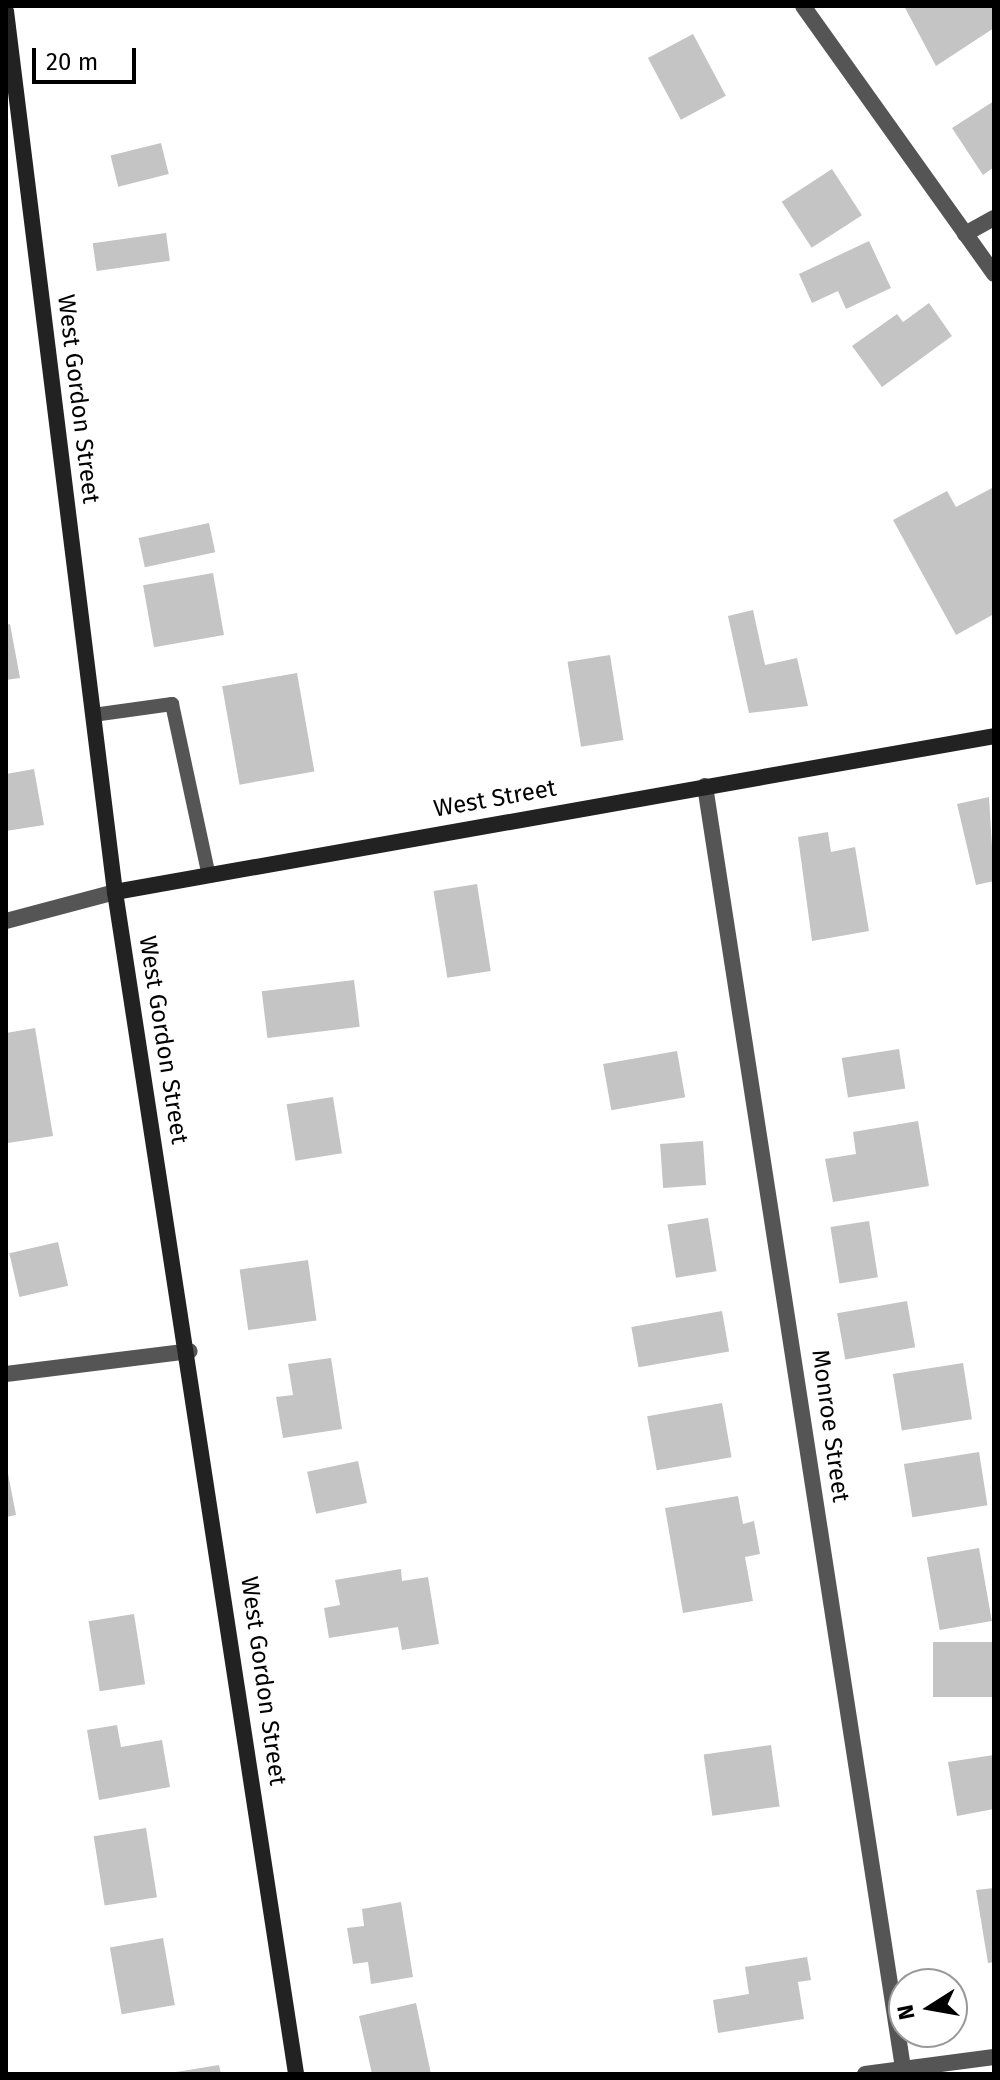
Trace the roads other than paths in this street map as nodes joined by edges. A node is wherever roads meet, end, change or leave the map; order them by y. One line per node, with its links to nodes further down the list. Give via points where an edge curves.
1 (803, 6): 4 (street)
2 (6, 11): 6 (street, West Gordon Street)
3 (994, 218): 4 (street)
4 (965, 234): 5 (street)
5 (994, 274)
6 (93, 715): 9 (lane, via 172,704); 10 (street, West Gordon Street)
7 (994, 736): 8 (street, West Street)
8 (705, 786): 9 (street, West Street); 15 (street, Monroe Street)
9 (209, 876): 10 (street, West Street)
10 (115, 892): 11 (street, West Street); 12 (street, West Gordon Street)
11 (6, 921)
12 (190, 1351): 13 (street); 16 (street, West Gordon Street)
13 (6, 1374)
14 (994, 2057): 15 (street)
15 (903, 2071): 17 (street)
16 (296, 2074)
17 (865, 2074)

